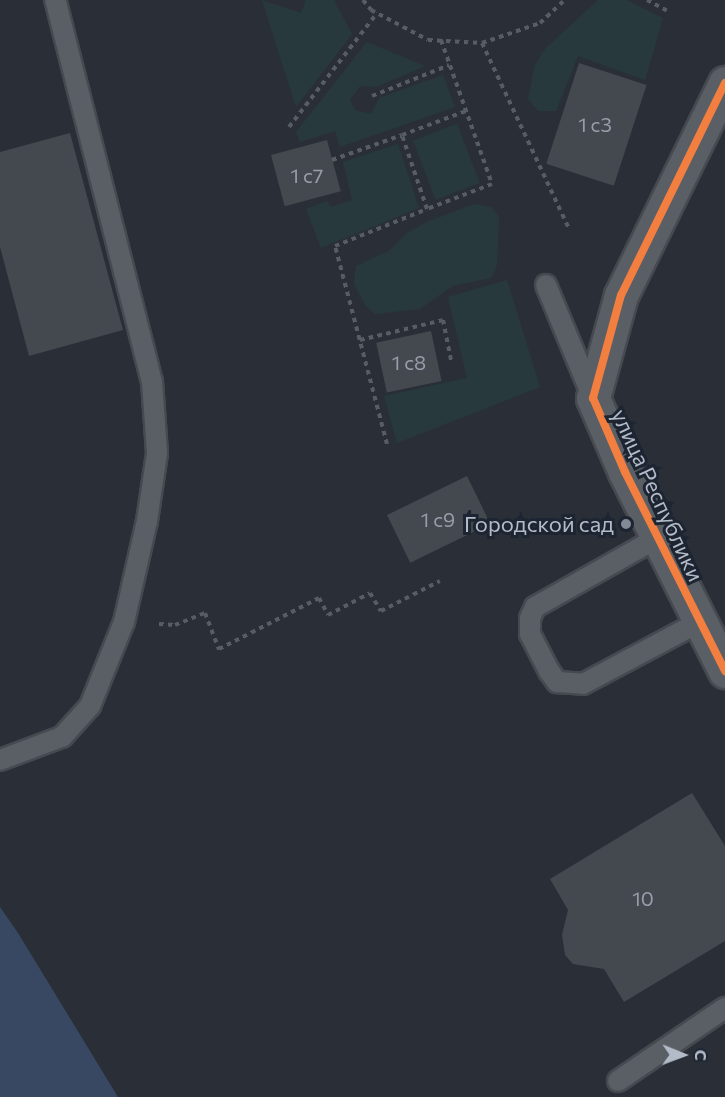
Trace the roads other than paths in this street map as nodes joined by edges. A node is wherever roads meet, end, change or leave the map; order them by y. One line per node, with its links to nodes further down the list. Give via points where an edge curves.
1 (55, 0): 8 (lane, via 152,382 157,453 147,521 124,622 90,706 62,737)
2 (725, 83): 4 (street, via 621,295)
3 (546, 285): 4 (lane)
4 (593, 398): 5 (street, улица Республики)
5 (657, 538): 6 (street, улица Республики); 6 (lane, via 535,607 530,634 557,682 583,684)
6 (699, 622): 7 (street, улица Республики)
7 (725, 671)
8 (0, 760)
9 (725, 1008): 10 (lane)
10 (618, 1081)

